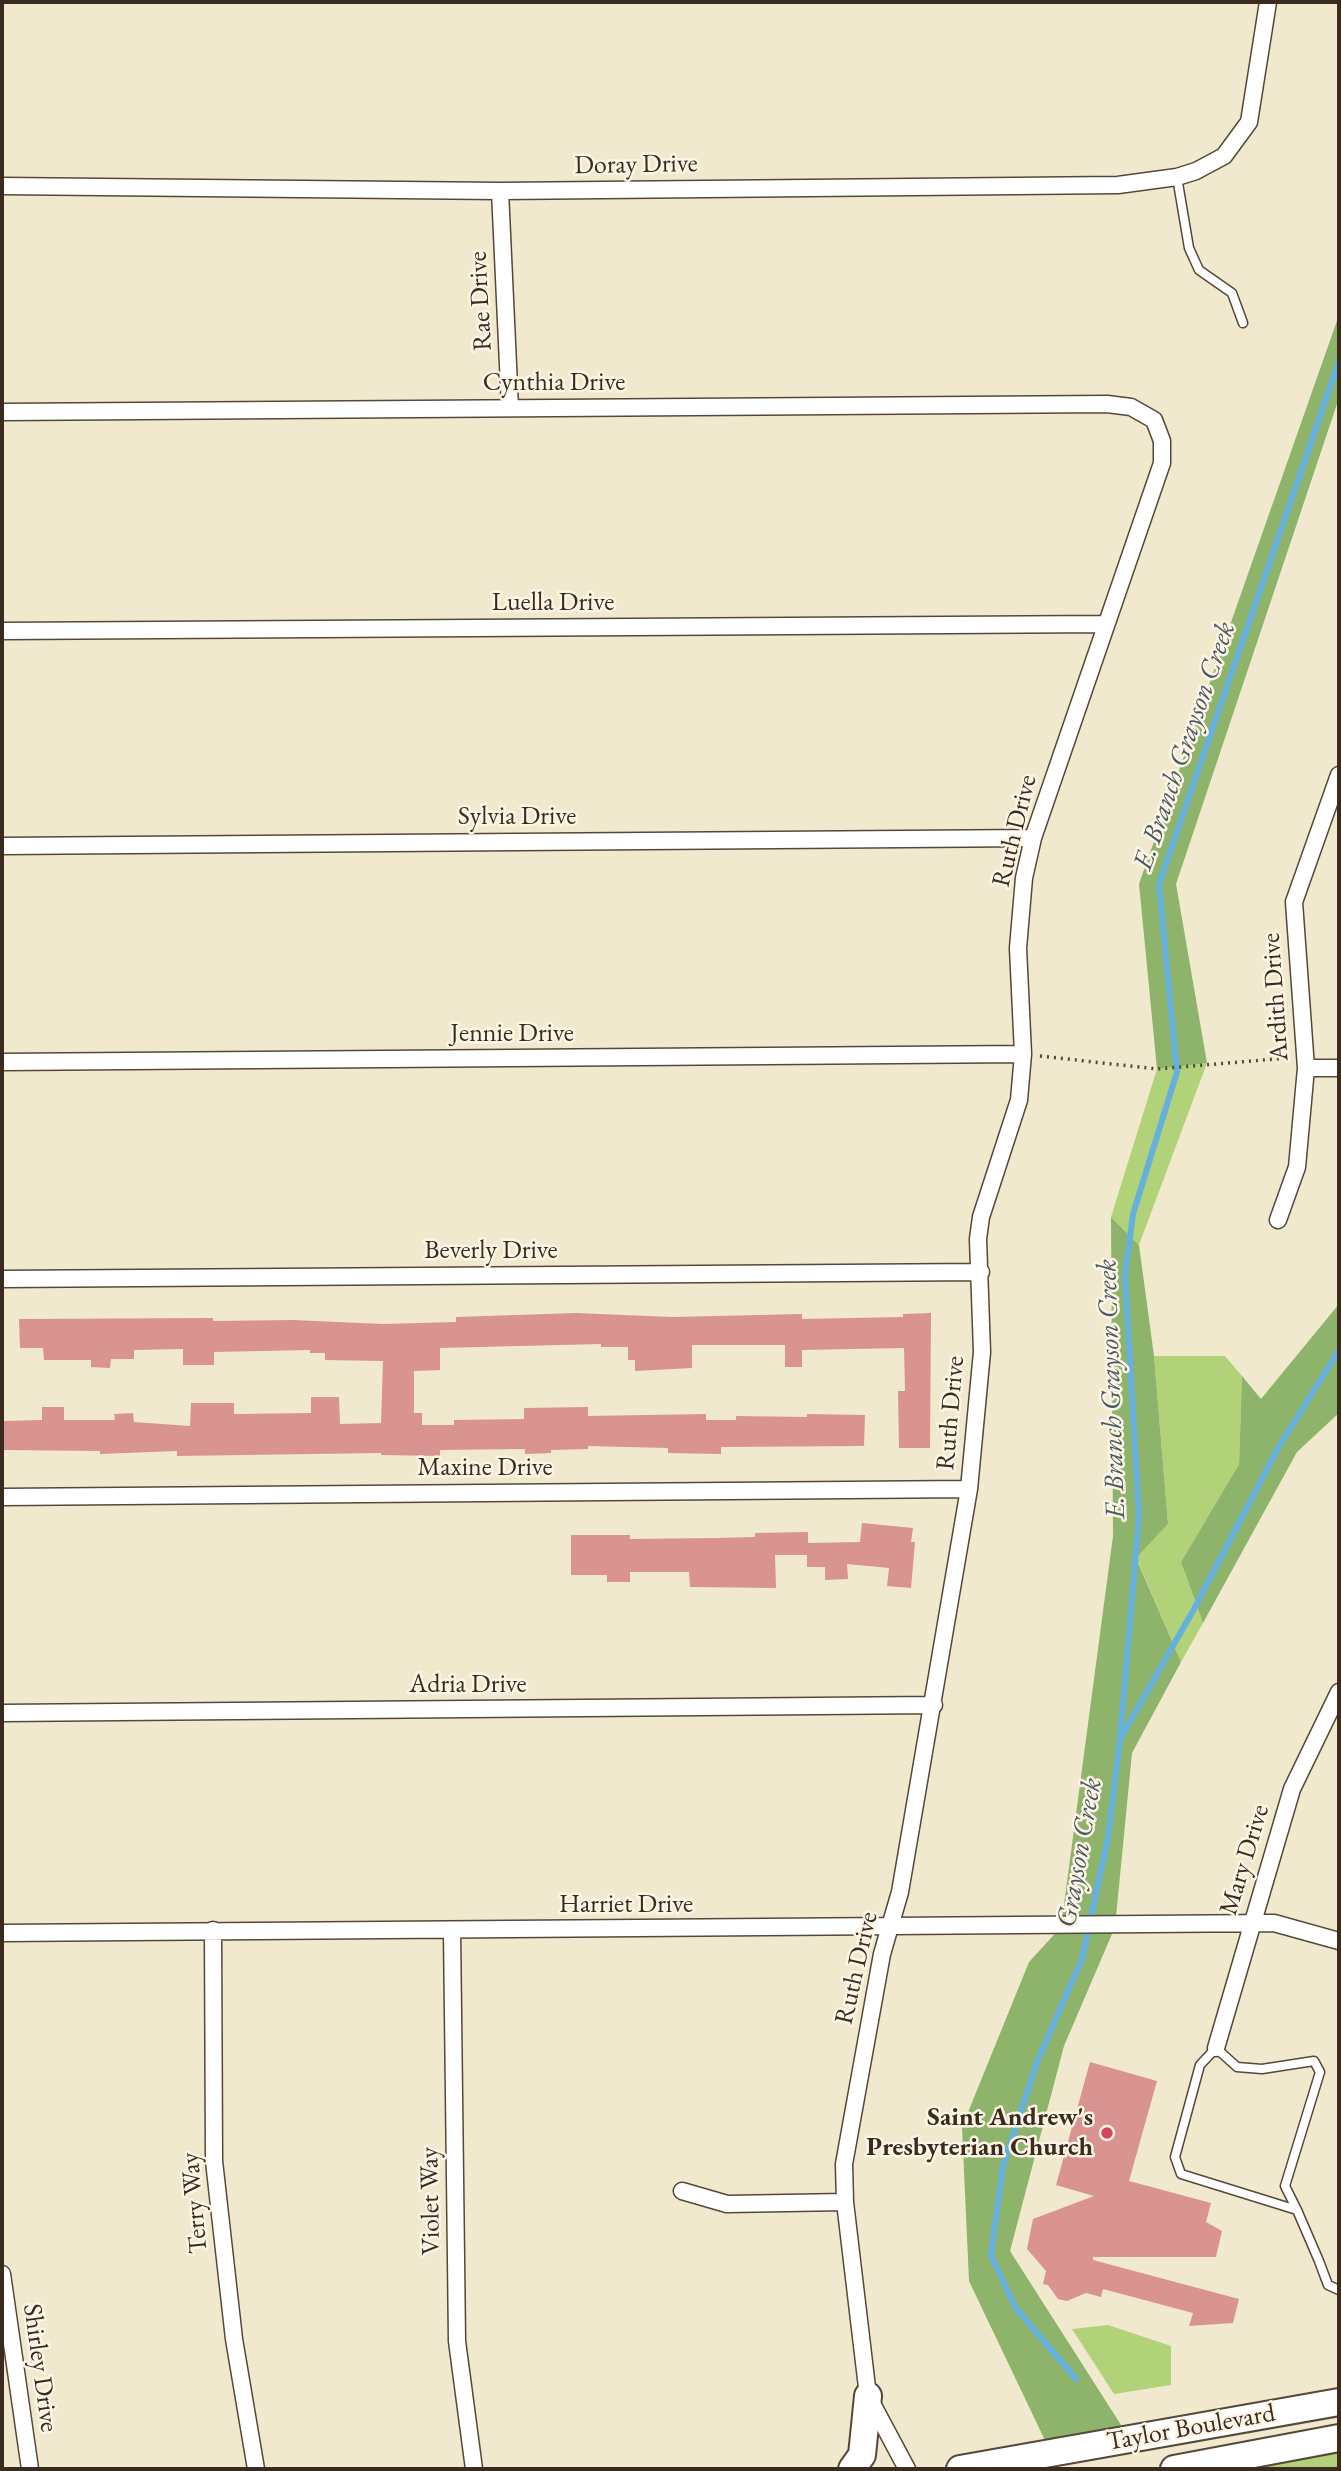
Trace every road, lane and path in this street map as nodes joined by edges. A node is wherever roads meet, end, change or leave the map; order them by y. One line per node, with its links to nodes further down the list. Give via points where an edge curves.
1 (1268, 2): 2 (street, Doray Drive, via 1249,122 1224,156)
2 (1177, 177): 4 (street, Doray Drive, via 1118,185); 5 (lane, via 1189,248 1199,270 1232,293)
3 (2, 186): 4 (street, Doray Drive)
4 (500, 191): 7 (street, Rae Drive)
5 (1243, 323)
6 (1107, 404): 7 (street, Cynthia Drive); 9 (street, Ruth Drive, via 1132,407 1154,420 1162,441 1162,463)
7 (510, 408): 8 (street, Cynthia Drive)
8 (2, 412)
9 (1105, 624): 10 (street, Luella Drive); 12 (street, Ruth Drive)
10 (2, 631)
11 (1339, 775): 16 (street, Ardith Drive, via 1294,902)
12 (1033, 838): 13 (street, Sylvia Drive); 14 (street, Ruth Drive, via 1024,878 1018,948)
13 (2, 846)
14 (1023, 1054): 15 (street, Jennie Drive); 16 (path, via 1157,1069 1207,1063); 19 (street, Ruth Drive, via 1019,1100 981,1217)
15 (2, 1062)
16 (1306, 1063): 17 (street); 18 (street, Ardith Drive, via 1297,1167)
17 (1339, 1068)
18 (1278, 1220)
19 (981, 1272): 20 (street, Beverly Drive); 21 (street, Ruth Drive, via 982,1352)
20 (2, 1279)
21 (969, 1489): 22 (street, Maxine Drive); 24 (street, Ruth Drive)
22 (2, 1497)
23 (1339, 1692): 26 (street, Mary Drive, via 1292,1789)
24 (934, 1705): 25 (street, Adria Drive); 27 (street, Ruth Drive)
25 (2, 1713)
26 (1251, 1924): 27 (street, Harriet Drive); 31 (street, Harriet Drive, via 1274,1923); 32 (street, Mary Drive)
27 (891, 1927): 29 (street, Harriet Drive); 34 (street, Ruth Drive, via 882,1954 844,2164)
28 (213, 1930): 29 (street, Harriet Drive); 30 (street, Harriet Drive); 42 (street, Terry Way, via 214,2161 234,2339)
29 (452, 1931): 43 (street, Violet Way, via 457,2341)
30 (2, 1933)
31 (1339, 1941)
32 (1216, 2048): 35 (lane, via 1200,2065 1175,2157 1181,2174); 35 (lane, via 1237,2067 1262,2069 1314,2061 1320,2072 1286,2186)
33 (682, 2191): 34 (street, via 727,2204)
34 (845, 2202): 38 (street, Ruth Drive)
35 (1297, 2210): 37 (lane, via 1328,2285)
36 (2, 2274): 41 (street, Shirley Drive)
37 (1339, 2290)
38 (869, 2396): 44 (main road, via 862,2455); 45 (street, Ruth Drive)
39 (1339, 2402): 46 (main road, Taylor Boulevard)
40 (1339, 2438): 47 (main road, Taylor Boulevard)
41 (30, 2469)
42 (256, 2469)
43 (474, 2469)
44 (852, 2469)
45 (907, 2469)
46 (960, 2469)
47 (1174, 2469)

